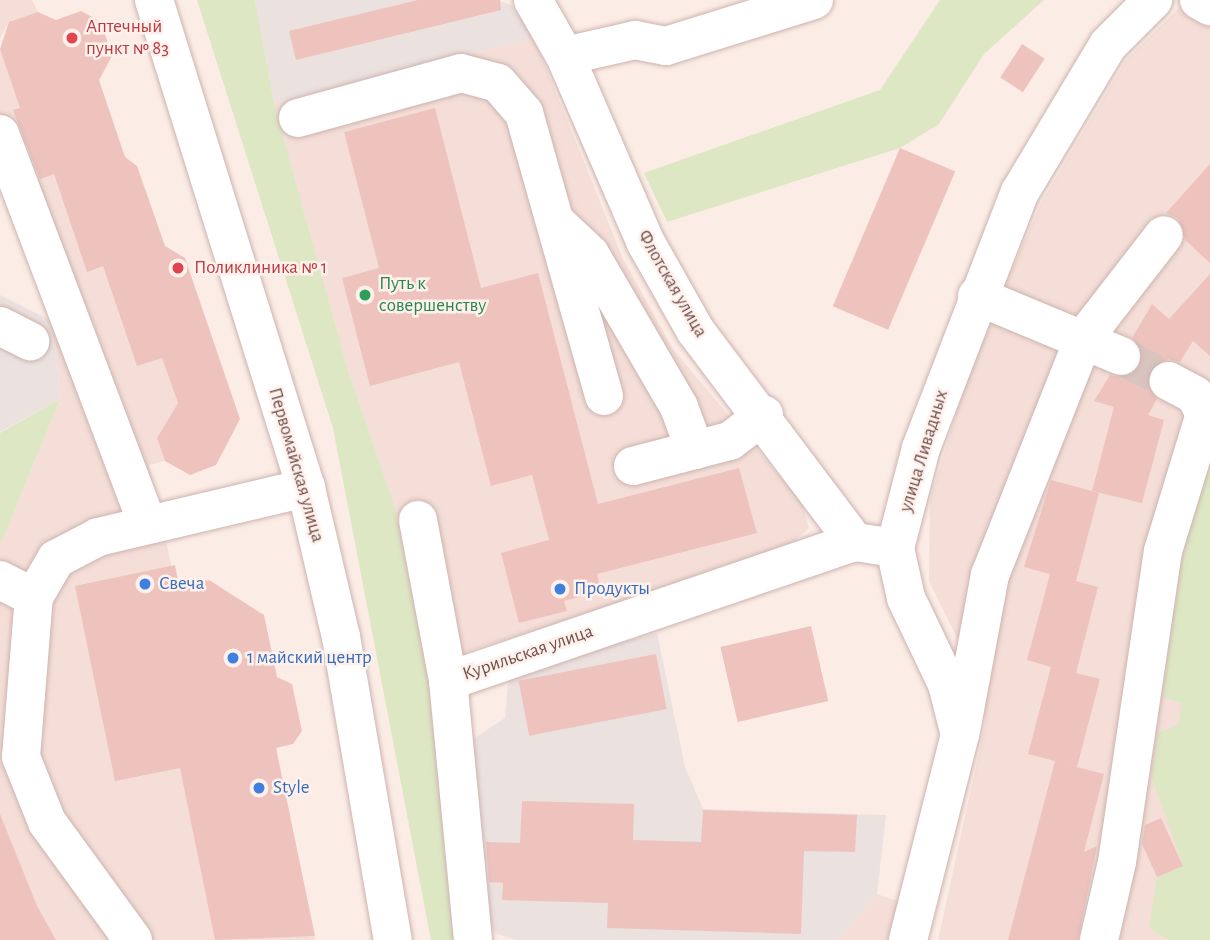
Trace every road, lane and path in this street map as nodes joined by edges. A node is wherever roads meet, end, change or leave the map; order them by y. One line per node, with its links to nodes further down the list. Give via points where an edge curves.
1 (154, 0): 21 (street, Первомайская улица)
2 (533, 0): 7 (street, Флотская улица)
3 (814, 0): 7 (street, via 666,46 635,40)
4 (1153, 0): 13 (street, улица Ливадных, via 1108,45 1027,181)
5 (1199, 0): 6 (street)
6 (1210, 6)
7 (573, 73): 8 (street); 18 (street, Флотская улица, via 652,254 695,330)
8 (524, 113): 9 (street, via 498,83 461,73); 11 (street)
9 (298, 118)
10 (0, 134): 23 (street)
11 (554, 220): 17 (street); 19 (street, via 590,254 679,407)
12 (1164, 235): 14 (street)
13 (977, 296): 14 (street); 25 (street, улица Ливадных, via 921,448)
14 (1084, 338): 15 (street); 29 (street, via 990,575)
15 (1121, 356)
16 (1168, 381): 34 (street, via 1195,395 1205,414 1163,551 1118,862)
17 (604, 396)
18 (764, 415): 19 (street, via 730,442); 24 (street, Флотская улица)
19 (695, 450): 20 (street)
20 (633, 466)
21 (306, 488): 23 (street); 31 (street, Первомайская улица, via 341,637)
22 (418, 520): 28 (street)
23 (147, 524): 27 (street, via 98,537 56,559)
24 (855, 541): 25 (street); 28 (street, Курильская улица)
25 (895, 548): 29 (street, улица Ливадных, via 906,598 947,684)
26 (0, 580): 27 (street)
27 (34, 597): 30 (street, via 21,757 47,822)
28 (448, 681): 32 (street, Курильская улица)
29 (960, 735): 33 (street, улица Ливадных)
30 (133, 940)
31 (393, 940)
32 (472, 940)
33 (908, 940)
34 (1100, 940)

